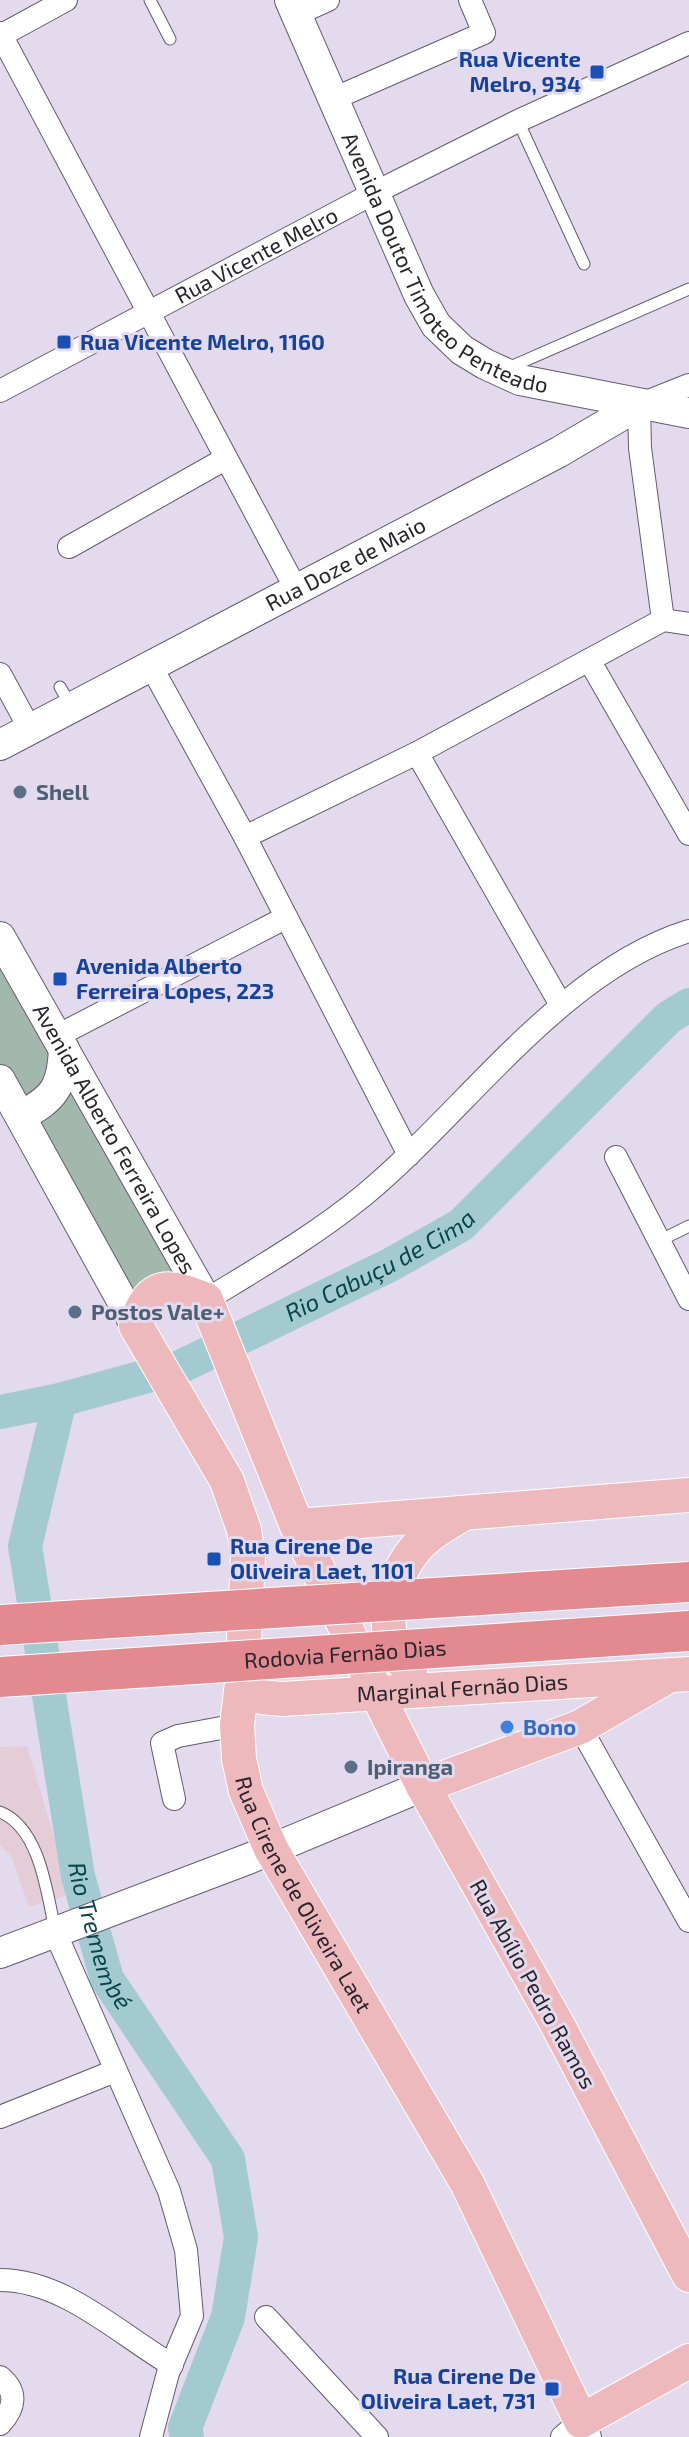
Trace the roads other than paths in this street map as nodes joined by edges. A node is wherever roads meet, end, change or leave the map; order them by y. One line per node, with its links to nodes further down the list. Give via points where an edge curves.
1 (66, 0): 6 (street)
2 (150, 0): 7 (lane)
3 (328, 0): 5 (street)
4 (470, 0): 9 (street, via 484,33)
5 (294, 7): 9 (main road, Avenida Doutor Timoteo Penteado)
6 (0, 35): 14 (street)
7 (170, 39)
8 (689, 43): 10 (street, Rua Vicente Melro)
9 (333, 99): 11 (main road, Avenida Doutor Timoteo Penteado)
10 (518, 121): 11 (street, Rua Vicente Melro); 12 (lane)
11 (374, 193): 14 (street, Rua Vicente Melro); 15 (main road, Avenida Doutor Timoteo Penteado, via 436,325 462,350)
12 (584, 264)
13 (689, 289): 15 (lane)
14 (150, 313): 17 (street, Rua Vicente Melro); 22 (street)
15 (500, 371): 18 (main road, Avenida Doutor Timoteo Penteado)
16 (689, 385): 19 (street, Rua Doze de Maio)
17 (0, 391)
18 (580, 393): 19 (main road, Avenida Doutor Timoteo Penteado); 21 (main road)
19 (639, 405): 20 (main road, Avenida Doutor Timoteo Penteado); 21 (main road, Rua Doze de Maio); 25 (street)
20 (689, 413)
21 (559, 452): 24 (main road, Rua Doze de Maio)
22 (225, 459): 23 (street); 24 (street)
23 (69, 547)
24 (296, 589): 28 (main road, Rua Doze de Maio)
25 (663, 620): 26 (street); 27 (street)
26 (689, 624)
27 (589, 660): 32 (street); 33 (street)
28 (151, 666): 30 (main road, Rua Doze de Maio, via 66,697); 34 (street)
29 (0, 674): 30 (street)
30 (30, 729): 31 (main road, Rua Doze de Maio)
31 (0, 744)
32 (417, 753): 34 (street); 38 (street)
33 (689, 834)
34 (245, 837): 35 (street)
35 (285, 918): 39 (street); 42 (street)
36 (689, 931): 38 (street, via 615,966)
37 (0, 937): 39 (main road, Avenida Alberto Ferreira Lopes)
38 (561, 1005): 42 (street)
39 (60, 1042): 41 (main road, via 59,1085 40,1106); 47 (main road, Avenida Alberto Ferreira Lopes)
40 (0, 1080): 41 (main road)
41 (10, 1120): 48 (main road)
42 (409, 1155): 47 (street, via 363,1196)
43 (616, 1157): 45 (street)
44 (689, 1226): 45 (lane)
45 (659, 1241): 46 (street)
46 (689, 1299)
47 (209, 1306): 48 (main road, via 179,1289 164,1288 146,1298); 51 (main road, Avenida Alberto Ferreira Lopes)
48 (140, 1333): 57 (main road, Rua Cirene de Oliveira Laet, via 227,1481 244,1530 248,1556)
49 (689, 1495): 50 (main road)
50 (466, 1511): 51 (main road); 58 (main road, via 424,1540 392,1597 389,1623 394,1648 411,1673)
51 (297, 1526): 59 (main road, Avenida Alberto Ferreira Lopes)
52 (689, 1582): 53 (highway, bridge)
53 (0, 1625)
54 (689, 1631): 56 (highway, Rodovia Fernão Dias, bridge)
55 (680, 1674): 58 (main road, Marginal Fernão Dias); 61 (main road)
56 (0, 1677)
57 (242, 1683): 59 (main road, Marginal Fernão Dias, via 249,1693 282,1699); 60 (main road, Rua Cirene de Oliveira Laet)
58 (434, 1690): 59 (main road, Marginal Fernão Dias)
59 (377, 1694): 62 (main road, Rua Abílio Pedro Ramos)
60 (237, 1725): 63 (street, via 162,1743); 65 (main road, Rua Cirene de Oliveira Laet, via 246,1791)
61 (580, 1727): 62 (main road); 66 (street)
62 (423, 1786): 65 (main road); 71 (main road, Rua Abílio Pedro Ramos, via 556,2022)
63 (174, 1799)
64 (0, 1812): 67 (lane, via 17,1823 31,1843)
65 (271, 1849): 67 (main road); 78 (main road, Rua Cirene de Oliveira Laet, via 467,2183)
66 (689, 1921)
67 (63, 1929): 68 (main road); 69 (street)
68 (0, 1953)
69 (115, 2071): 70 (street); 75 (street, via 169,2191 186,2250 192,2316)
70 (0, 2117)
71 (689, 2275)
72 (0, 2280): 75 (street, via 22,2280 73,2301)
73 (266, 2317): 80 (street)
74 (688, 2360): 78 (main road)
75 (172, 2365): 79 (street)
76 (0, 2377): 77 (street, via 13,2394)
77 (0, 2424)
78 (577, 2432)
79 (151, 2437)
80 (377, 2437)

